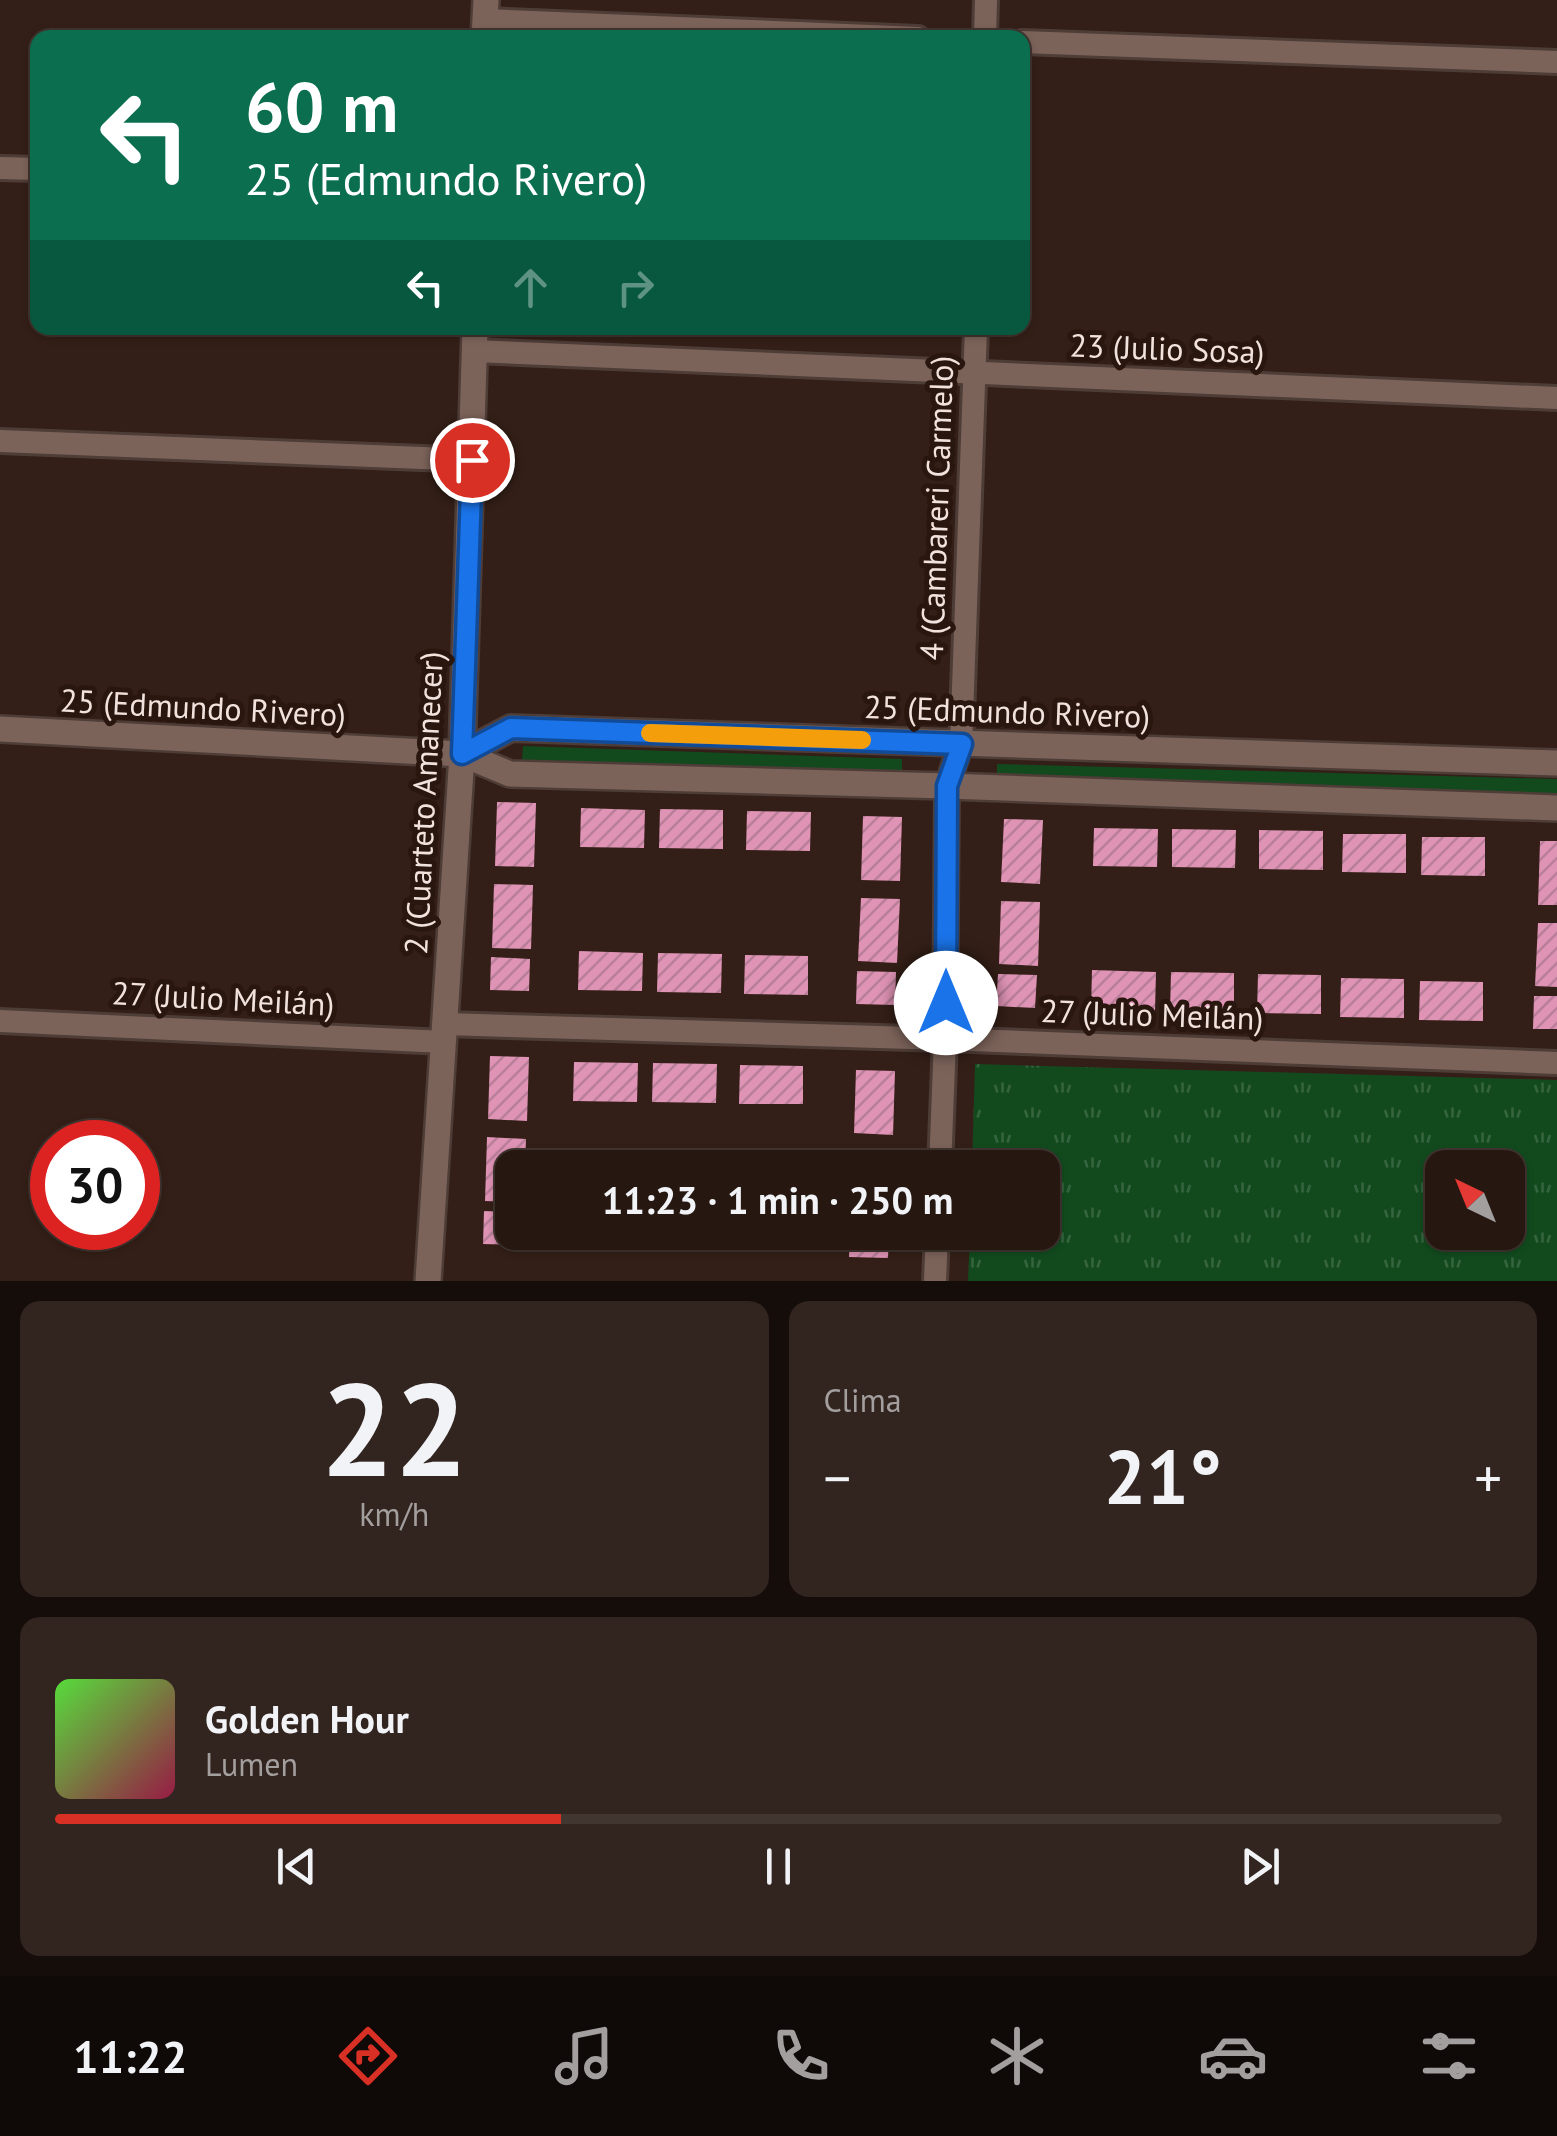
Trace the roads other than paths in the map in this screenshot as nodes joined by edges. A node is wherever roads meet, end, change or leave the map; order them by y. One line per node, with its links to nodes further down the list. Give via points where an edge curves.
1 (986, 0): 4 (street)
2 (485, 19): 3 (street)
3 (736, 30)
4 (985, 30)
5 (1030, 42): 6 (street)
6 (1557, 62)
7 (0, 168): 8 (street)
8 (30, 169)
9 (976, 335): 11 (street, 4 (Cambareri Carmelo))
10 (475, 340): 11 (street, 23 (Julio Sosa)); 14 (street, 2 (Cuarteto Amanecer))
11 (975, 373): 12 (street, 23 (Julio Sosa)); 16 (street, 4 (Cambareri Carmelo))
12 (1557, 398)
13 (0, 441): 14 (street)
14 (472, 460): 17 (street, 2 (Cuarteto Amanecer))
15 (0, 729): 17 (street, 25 (Edmundo Rivero))
16 (962, 744): 17 (street, 25 (Edmundo Rivero), via 511,728); 18 (street, 25 (Edmundo Rivero)); 19 (street, 4 (Cambareri Carmelo))
17 (462, 754): 19 (street, 25 (Edmundo Rivero), via 510,774); 22 (street, 2 (Cuarteto Amanecer))
18 (1557, 763)
19 (947, 786): 20 (street, 25 (Edmundo Rivero)); 23 (street, 4 (Cambareri Carmelo))
20 (1557, 808)
21 (0, 1021): 22 (street, 27 (Julio Meilán))
22 (444, 1033): 23 (street, 27 (Julio Meilán)); 27 (street, 2 (Cuarteto Amanecer))
23 (946, 1039): 24 (street, 27 (Julio Meilán)); 25 (street, 4 (Cambareri Carmelo))
24 (1557, 1063)
25 (941, 1150)
26 (936, 1250): 28 (street)
27 (428, 1281)
28 (935, 1281)

